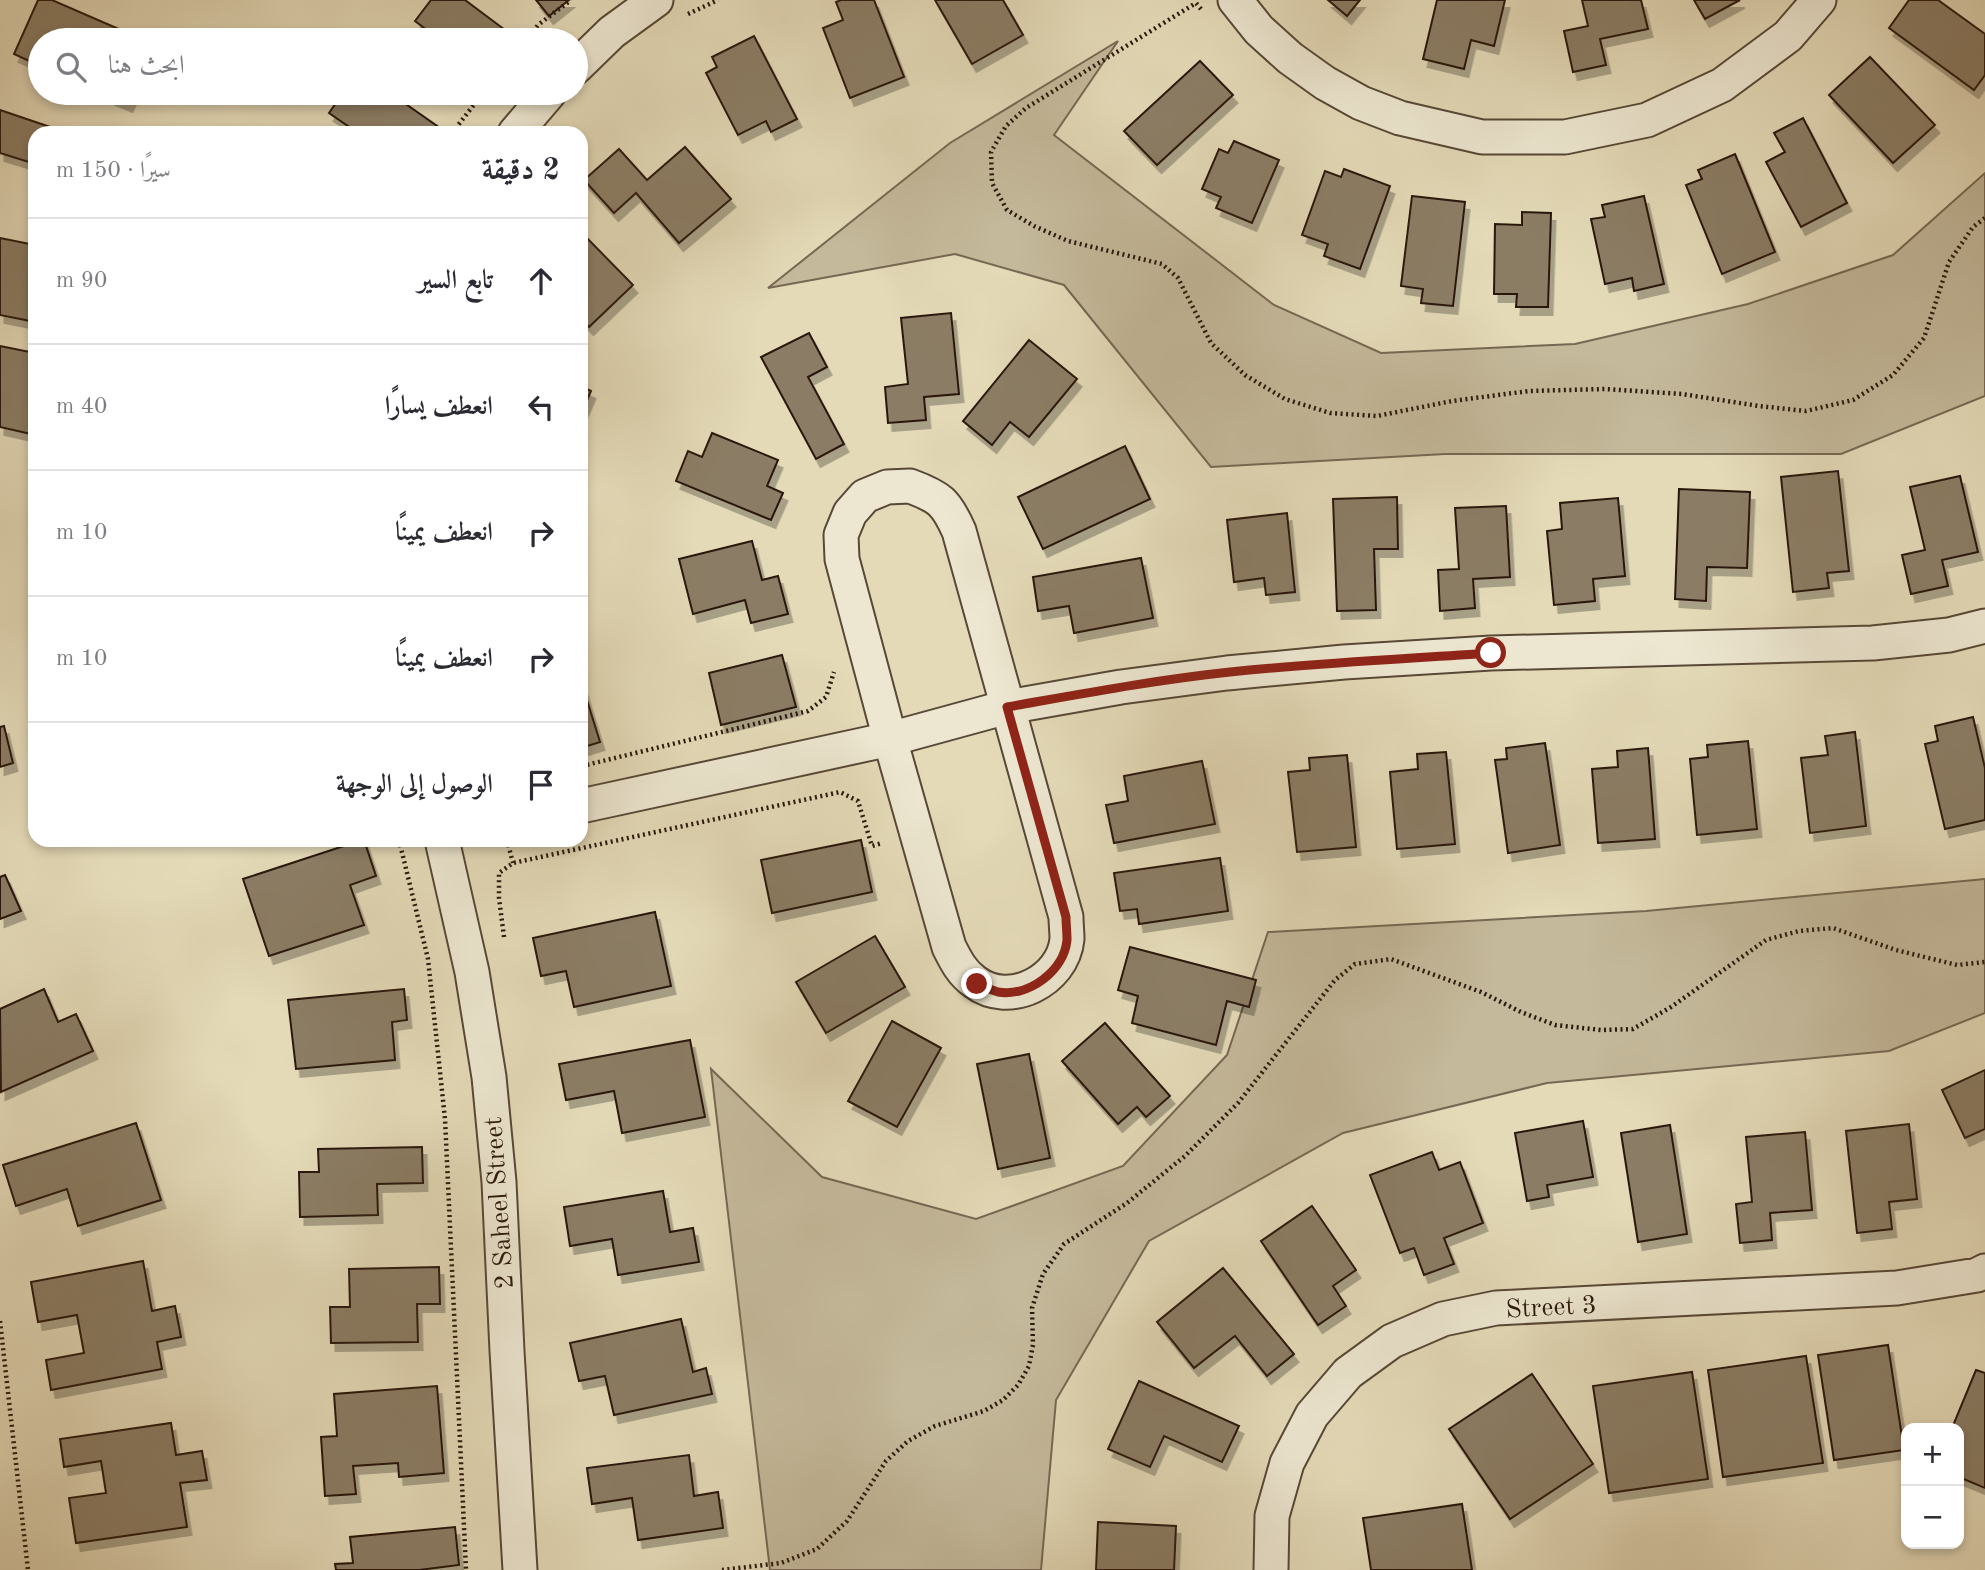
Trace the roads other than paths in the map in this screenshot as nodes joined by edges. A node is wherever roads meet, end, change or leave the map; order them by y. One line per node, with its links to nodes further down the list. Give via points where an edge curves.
1 (656, 0): 4 (street)
2 (1235, 0): 3 (street, via 1290,58 1361,103 1400,118 1482,137 1565,137 1647,120 1722,85 1788,36)
3 (1819, 0)
4 (588, 55)
5 (539, 105): 6 (street)
6 (521, 126)
7 (1985, 626): 8 (street, via 1873,643 1491,653 1344,662 1121,687)
8 (1007, 707): 9 (street); 9 (street, via 950,510 932,494 911,486 887,487 865,496 850,513 841,535 842,559); 9 (street, via 1066,917 1067,941 1059,963 1044,980 1023,990 999,992 977,984 959,968 949,947)
9 (890, 738): 10 (street)
10 (588, 804)
11 (444, 847): 13 (street, 2 Saheel Street, via 472,972 490,1090)
12 (1982, 1280): 14 (street, Street 3, via 1496,1308 1443,1319 1392,1341 1348,1373 1312,1415 1287,1463 1272,1516)
13 (520, 1570)
14 (1270, 1570)

